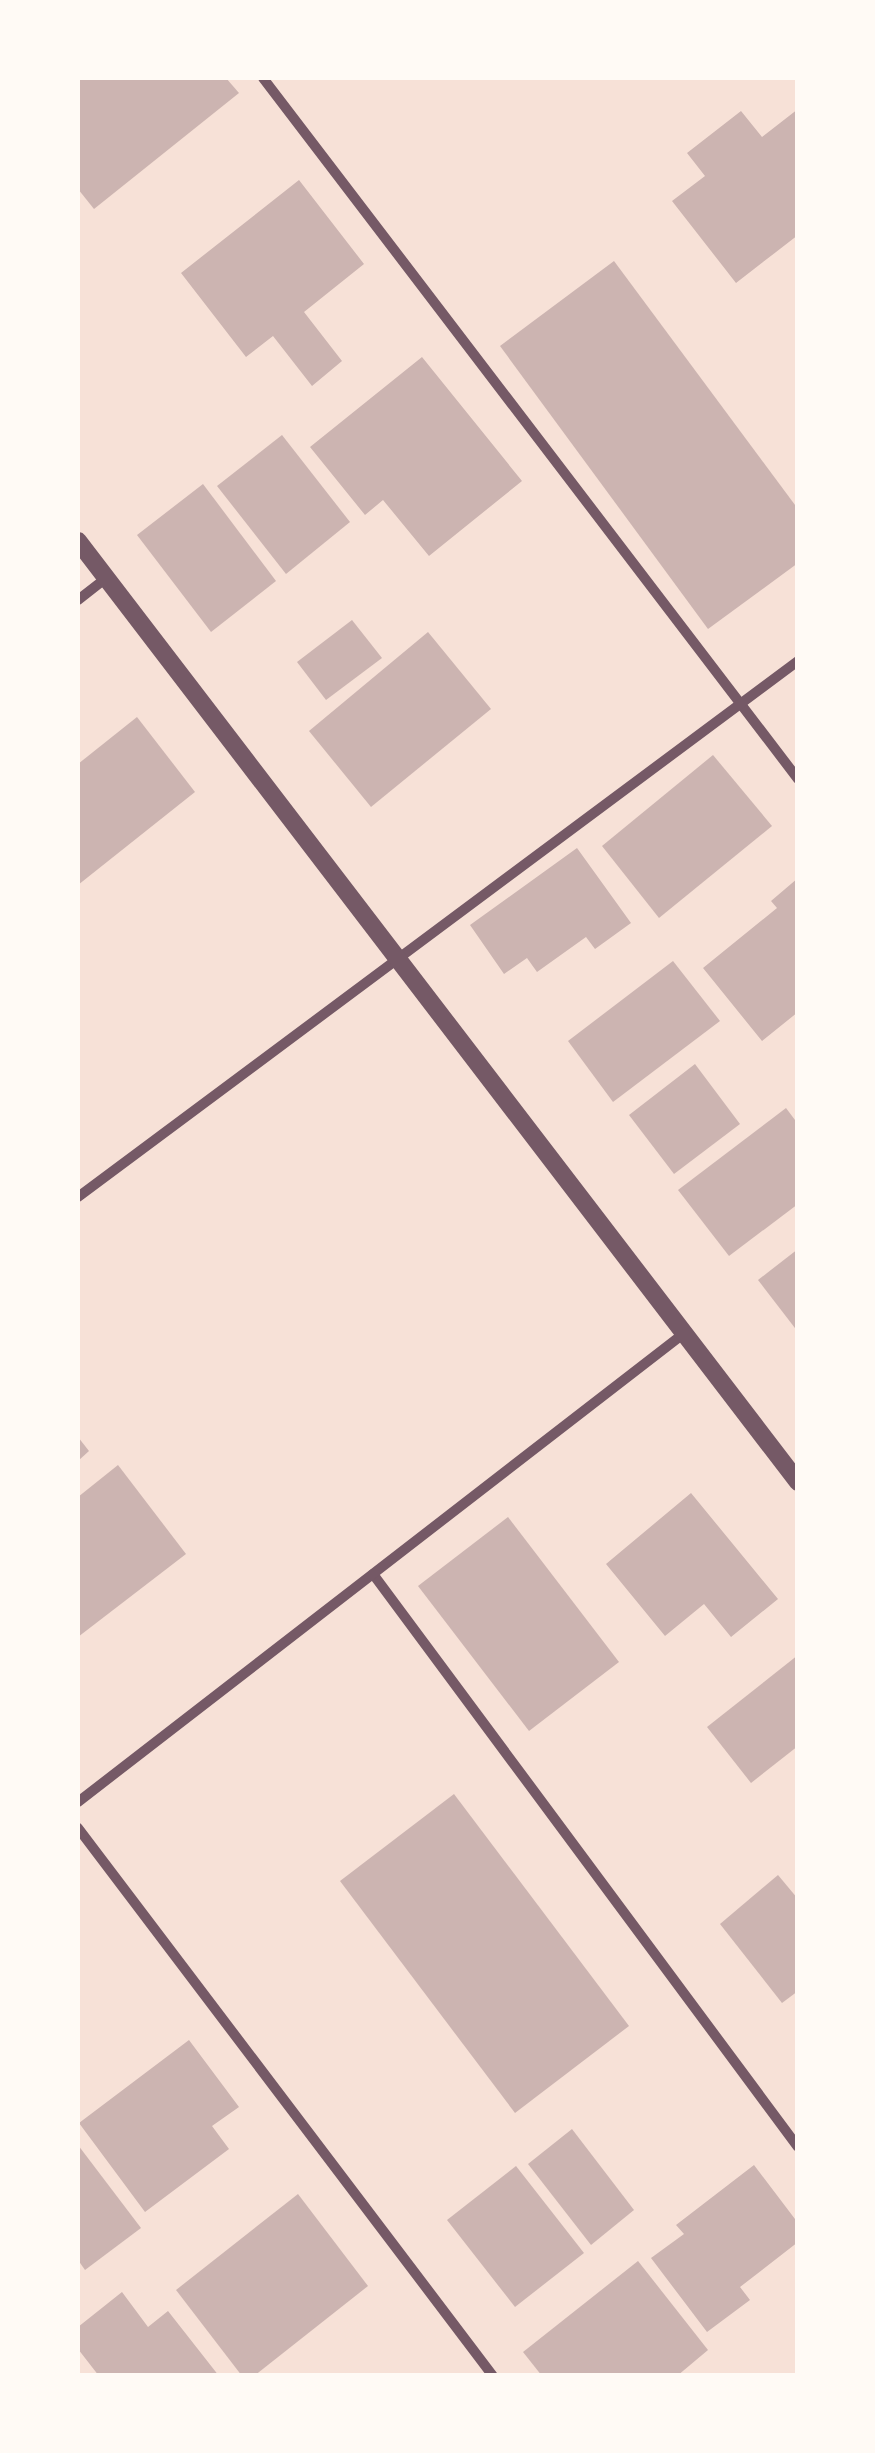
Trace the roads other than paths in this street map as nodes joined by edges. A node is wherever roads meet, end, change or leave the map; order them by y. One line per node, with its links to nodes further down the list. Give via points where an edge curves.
1 (264, 78): 6 (street)
2 (78, 541): 3 (street)
3 (106, 578): 4 (street); 8 (street)
4 (78, 600)
5 (798, 661): 6 (street)
6 (743, 704): 7 (street); 8 (street)
7 (798, 779)
8 (397, 959): 9 (street); 10 (street)
9 (78, 1198)
10 (683, 1334): 11 (street); 12 (street)
11 (798, 1482)
12 (373, 1574): 13 (street); 15 (street)
13 (78, 1802)
14 (78, 1828): 16 (street)
15 (798, 2148)
16 (492, 2376)

